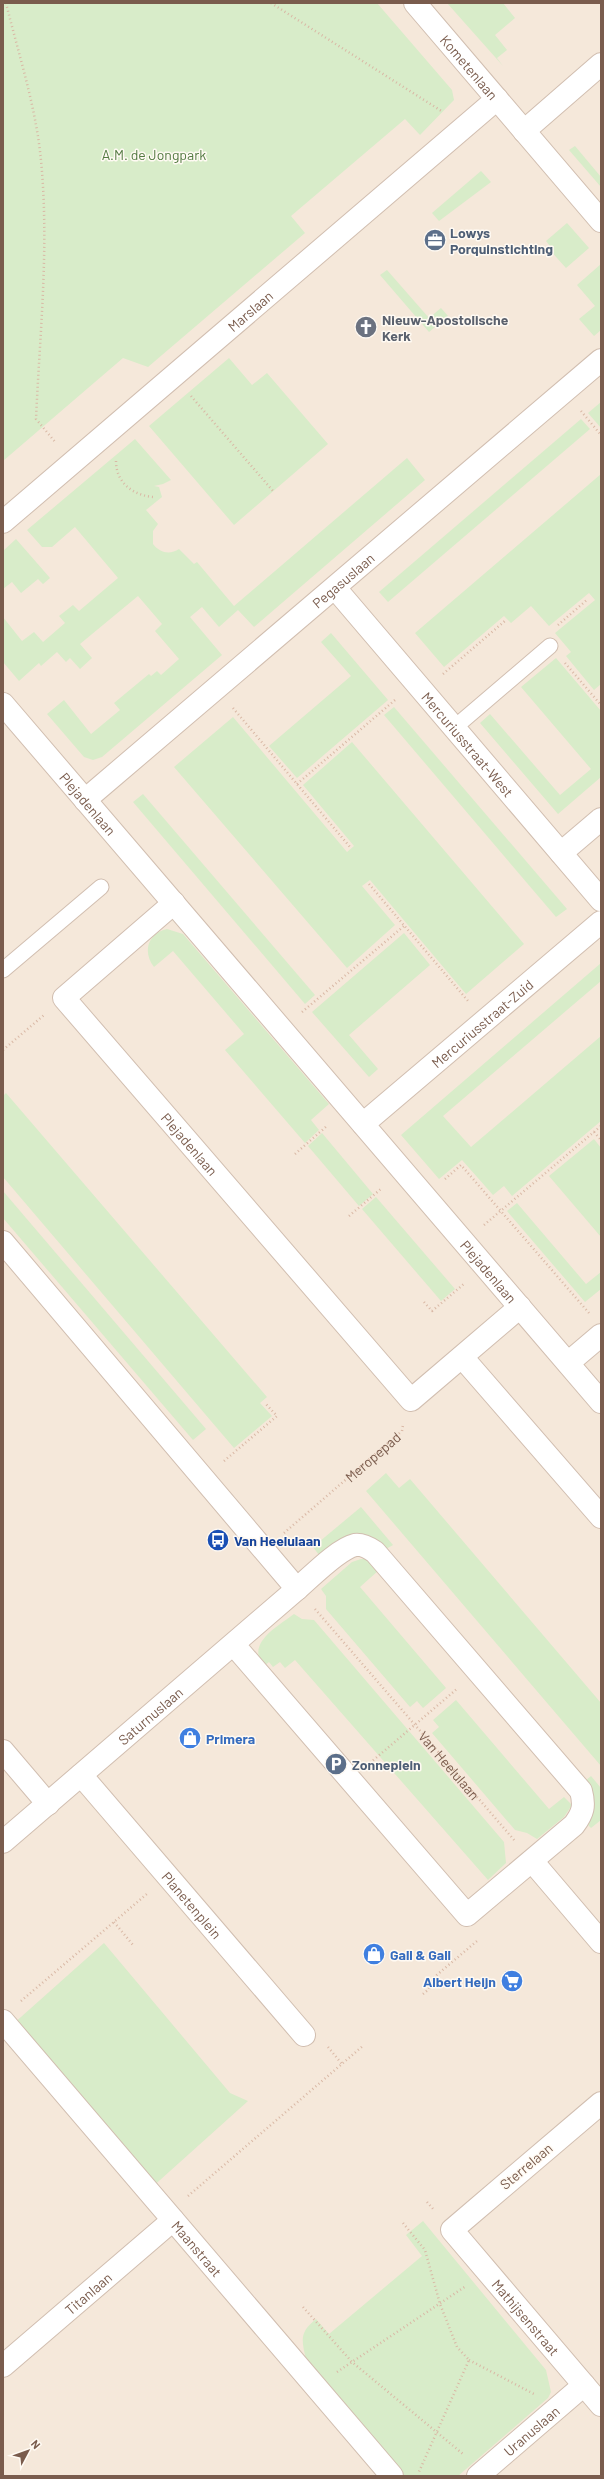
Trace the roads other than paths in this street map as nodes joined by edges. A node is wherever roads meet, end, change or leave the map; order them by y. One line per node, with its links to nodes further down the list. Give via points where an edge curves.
1 (415, 3): 3 (street, Kometenlaan)
2 (601, 64): 4 (street)
3 (497, 99): 4 (street, Kometenlaan); 7 (street, Marslaan)
4 (524, 131): 5 (street, Kometenlaan)
5 (601, 221)
6 (601, 360): 8 (street, Pegasuslaan)
7 (3, 522)
8 (335, 588): 11 (street, Mercuriusstraat-West); 12 (street, Pegasuslaan)
9 (550, 646): 11 (lane)
10 (6, 712): 12 (street, Plejadenlaan)
11 (454, 728): 14 (street, Mercuriusstraat-West)
12 (85, 800): 17 (street, Plejadenlaan)
13 (601, 819): 14 (street)
14 (561, 853): 16 (street, Mercuriusstraat-West)
15 (101, 887): 19 (lane)
16 (601, 900)
17 (174, 903): 20 (street, Plejadenlaan); 24 (street, Plejadenlaan, via 64,998 411,1400)
18 (601, 922): 20 (street, Mercuriusstraat-Zuid)
19 (3, 970)
20 (363, 1124): 22 (street, Plejadenlaan)
21 (3, 1242): 28 (street)
22 (520, 1308): 24 (street); 25 (street, Plejadenlaan)
23 (601, 1335): 25 (street)
24 (462, 1357): 27 (street)
25 (568, 1363): 26 (street, Plejadenlaan)
26 (601, 1402)
27 (601, 1517)
28 (297, 1588): 29 (street, Saturnuslaan); 34 (street, via 345,1550 355,1545 363,1545 375,1552 478,1670 581,1791 585,1806 574,1825)
29 (234, 1645): 31 (street, Saturnuslaan); 34 (street, via 466,1915)
30 (3, 1751): 32 (street)
31 (81, 1775): 32 (street, Saturnuslaan); 37 (street, Planetenplein)
32 (48, 1804): 33 (street, Saturnuslaan)
33 (3, 1842)
34 (532, 1860): 35 (street)
35 (601, 1942)
36 (10, 2013): 39 (street, Maanstraat)
37 (304, 2035)
38 (601, 2103): 40 (street, Sterrelaan)
39 (173, 2220): 41 (street, Titanlaan); 45 (street, Maanstraat)
40 (452, 2230): 42 (street, Mathijsenstraat)
41 (3, 2366)
42 (584, 2385): 43 (street, Mathijsenstraat); 44 (street, Uranuslaan)
43 (601, 2404)
44 (481, 2473)
45 (392, 2476)

